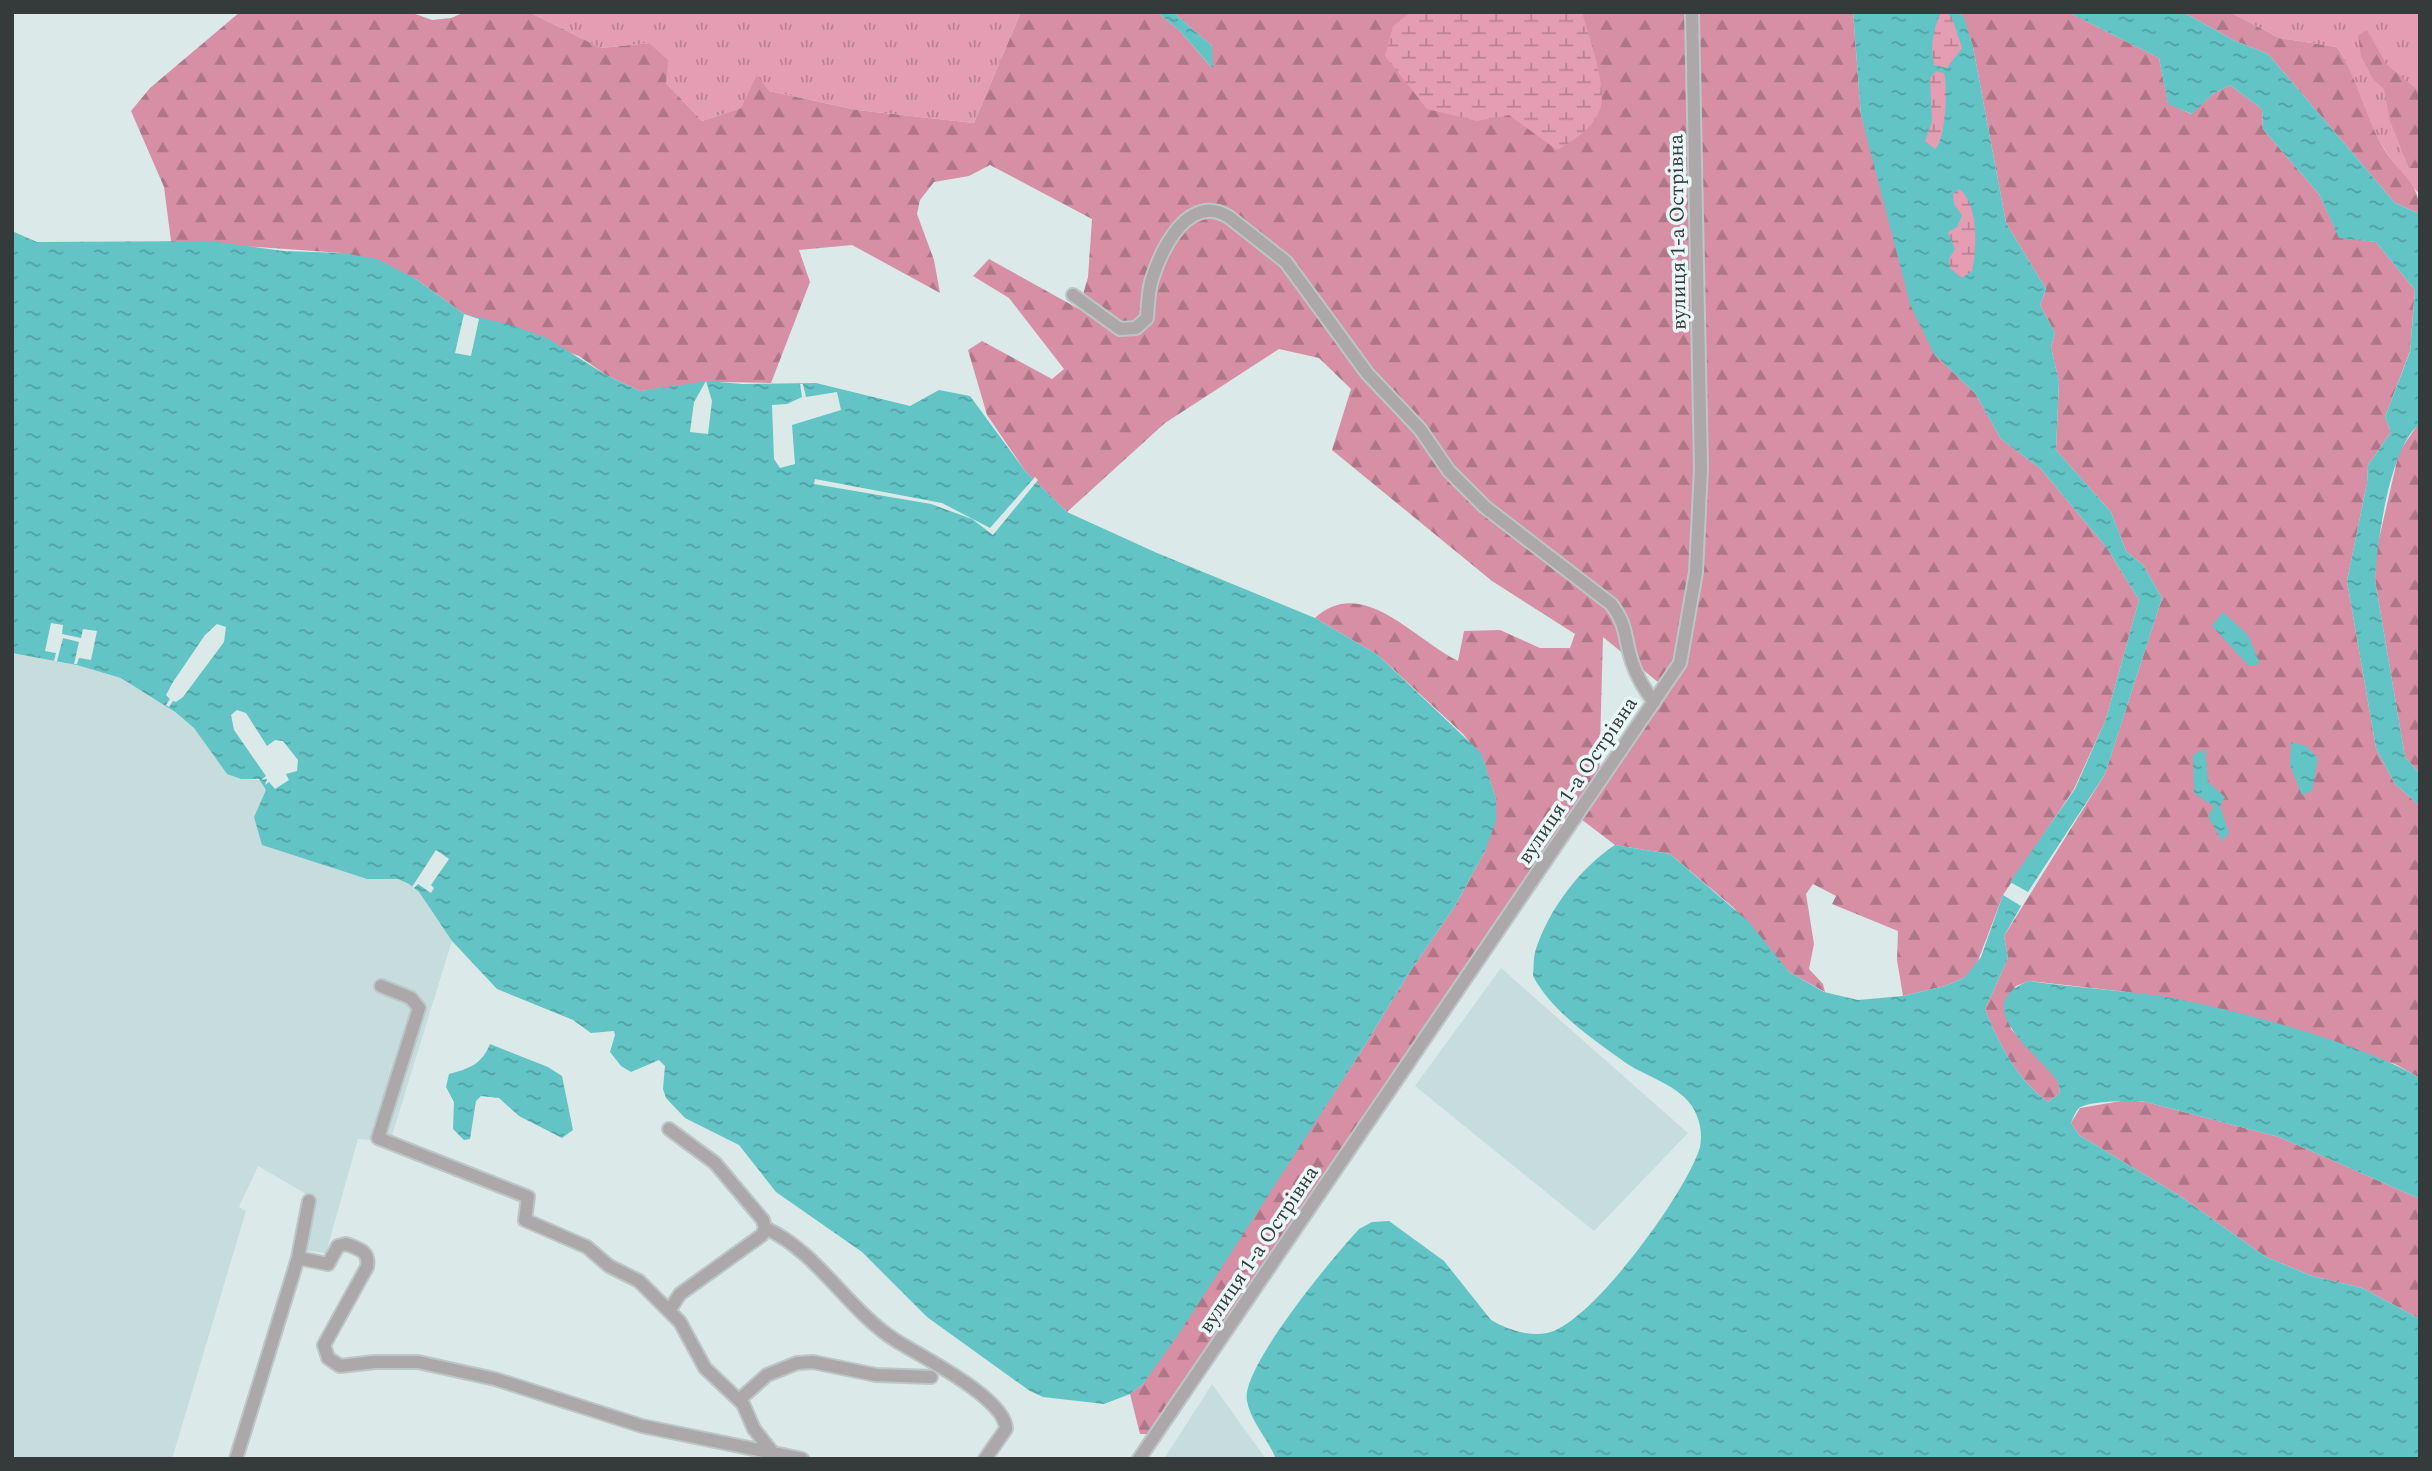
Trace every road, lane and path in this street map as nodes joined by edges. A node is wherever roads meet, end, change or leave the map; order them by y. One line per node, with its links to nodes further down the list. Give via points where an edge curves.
1 (1692, 12): 3 (street, вулиця 1-а Острівна, via 1701,468 1696,572 1680,663)
2 (1073, 295): 3 (street, via 1120,329 1136,328 1147,318 1151,282 1164,248 1186,220 1212,210 1229,217 1286,262 1367,373 1420,429 1448,471 1485,507 1611,604 1625,627 1640,682)
3 (1654, 702): 17 (street, вулиця 1-а Острівна)
4 (382, 986): 9 (street, via 411,998 419,1008 378,1138 528,1197 525,1220 587,1247 609,1266 639,1281)
5 (669, 1129): 7 (street, via 715,1163)
6 (309, 1201): 8 (street)
7 (765, 1228): 9 (street, via 762,1235 680,1294); 16 (street, via 795,1245 892,1338 958,1378 1001,1412 1006,1429)
8 (298, 1258): 12 (street, via 328,1264 338,1246 346,1244 363,1250 368,1258 368,1267 324,1345 328,1359 340,1366 418,1362 495,1379 642,1426); 14 (street)
9 (669, 1311): 11 (street, via 705,1368)
10 (931, 1377): 11 (street, via 876,1375 797,1363 768,1376)
11 (739, 1400): 12 (street)
12 (773, 1453): 13 (street)
13 (795, 1458): 15 (street)
14 (236, 1459)
15 (802, 1459)
16 (985, 1459)
17 (1139, 1459)

